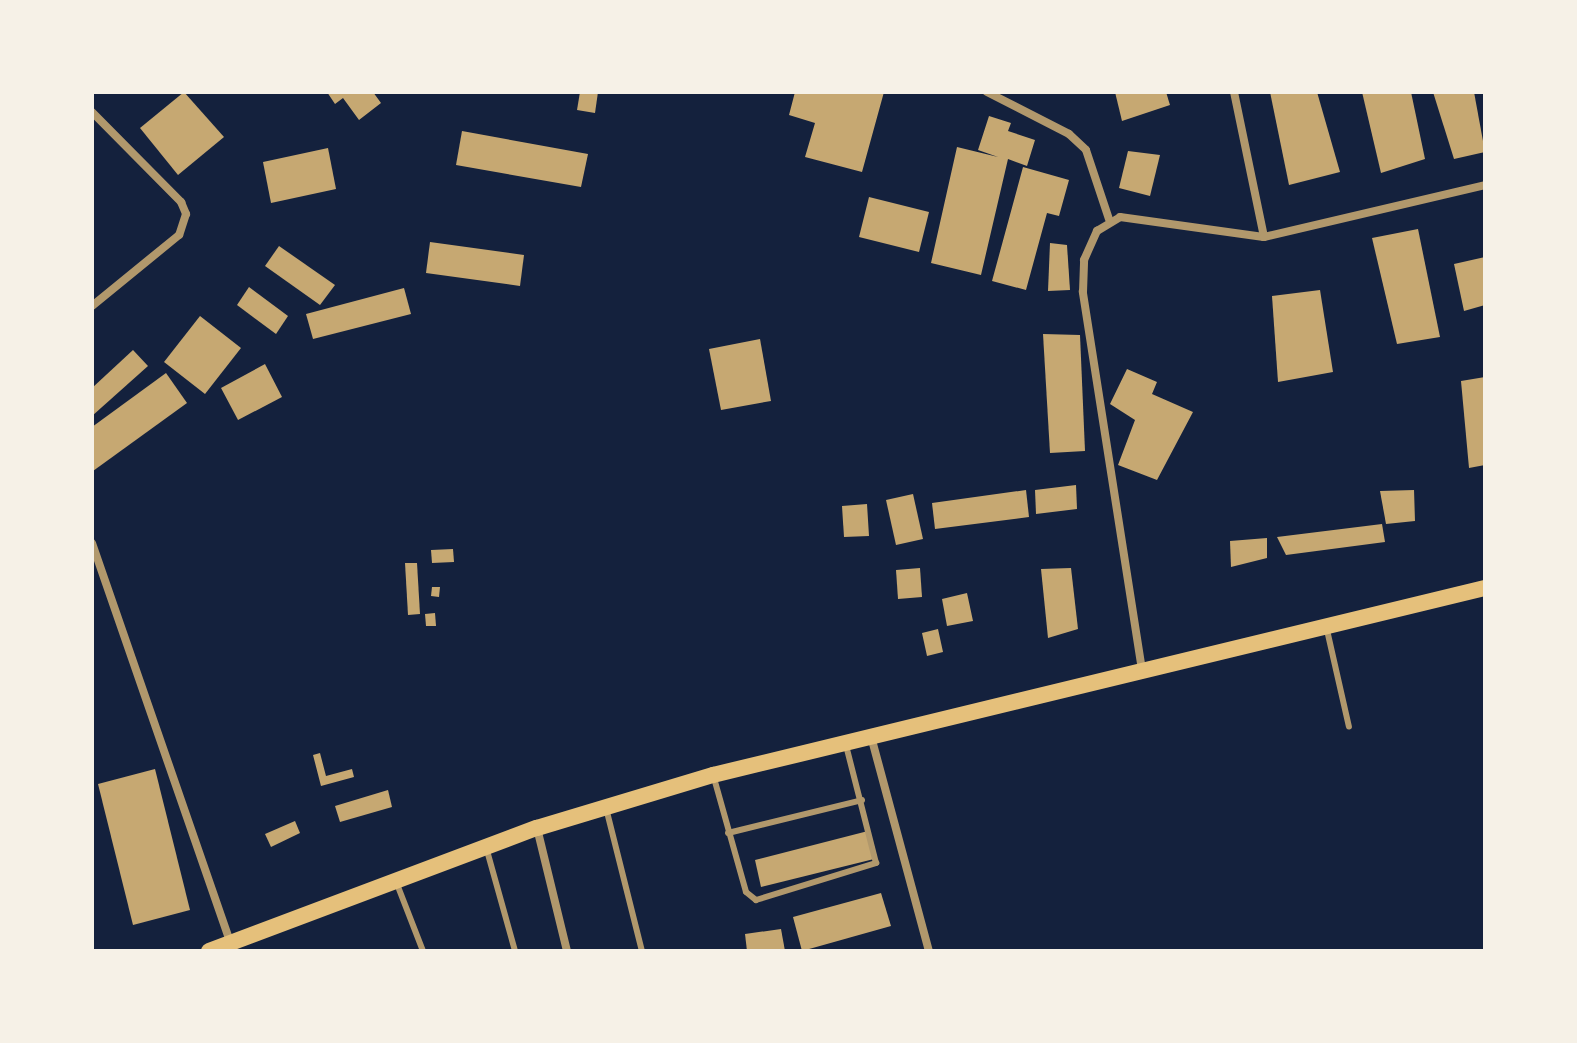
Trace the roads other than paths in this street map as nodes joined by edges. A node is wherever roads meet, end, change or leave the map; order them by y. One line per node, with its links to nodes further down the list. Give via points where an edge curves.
1 (987, 92): 5 (street, via 1069,134 1086,150)
2 (1234, 92): 6 (street)
3 (92, 112): 7 (street, via 181,202 186,214 179,235)
4 (1485, 185): 6 (street)
5 (1109, 219): 6 (street, via 1148,218); 11 (street, via 1084,260 1083,292)
6 (1264, 237)
7 (92, 306)
8 (92, 543): 22 (street)
9 (1485, 588): 10 (main road)
10 (1326, 626): 11 (main road); 12 (lane)
11 (1142, 670): 13 (main road)
12 (1349, 727)
13 (872, 740): 14 (main road); 28 (street)
14 (846, 745): 15 (main road); 16 (lane)
15 (713, 775): 17 (main road); 19 (lane)
16 (862, 800): 19 (lane); 19 (lane, via 876,863 756,900 746,892)
17 (606, 808): 18 (main road); 27 (lane)
18 (537, 828): 20 (main road); 26 (street)
19 (728, 833)
20 (486, 847): 21 (main road); 25 (lane)
21 (396, 881): 22 (main road); 24 (lane)
22 (230, 942): 23 (main road)
23 (209, 951)
24 (423, 951)
25 (515, 951)
26 (567, 951)
27 (642, 951)
28 (929, 951)

